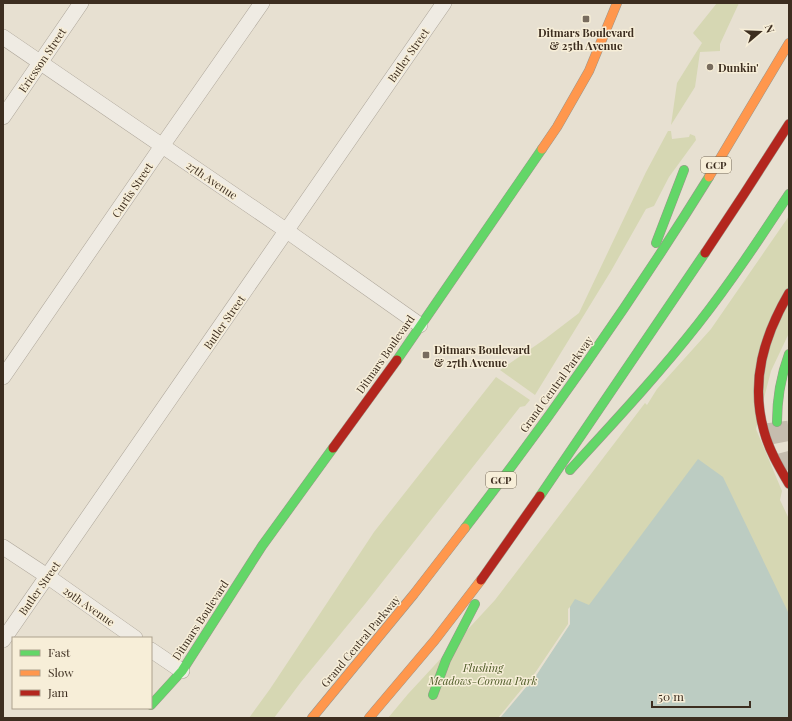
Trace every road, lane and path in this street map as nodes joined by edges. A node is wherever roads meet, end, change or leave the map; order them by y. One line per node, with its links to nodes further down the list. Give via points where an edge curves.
1 (81, 3): 7 (street, Ericsson Street)
2 (262, 3): 10 (street, Curtis Street)
3 (444, 3): 13 (street, Butler Street)
4 (617, 3): 16 (main road, Ditmars Boulevard, via 589,71 557,127)
5 (3, 37): 7 (street, 27th Avenue)
6 (789, 43): 14 (main road, Grand Central Parkway / GCP, via 717,165)
7 (40, 63): 8 (street, Ericsson Street); 10 (street, 27th Avenue)
8 (3, 117)
9 (789, 124): 21 (main road)
10 (162, 146): 13 (street, 27th Avenue); 18 (street, Curtis Street)
11 (684, 170): 14 (main road)
12 (789, 194): 21 (main road, via 744,263 674,354)
13 (287, 231): 16 (street, 27th Avenue); 24 (street, Butler Street)
14 (640, 286): 31 (main road, Grand Central Parkway / GCP, via 473,518 384,632)
15 (789, 293): 20 (main road, via 774,319 764,348 760,363 759,391 764,432 774,458)
16 (420, 325): 28 (main road, Ditmars Boulevard, via 262,546)
17 (789, 354): 19 (main road, via 782,372)
18 (3, 378)
19 (777, 422)
20 (789, 484)
21 (527, 516): 23 (main road)
22 (3, 546): 24 (street, 29th Avenue)
23 (498, 558): 29 (main road, via 443,668); 32 (main road)
24 (47, 576): 25 (street, 29th Avenue); 26 (street, Butler Street)
25 (134, 637)
26 (3, 640)
27 (152, 651): 28 (street)
28 (182, 671): 30 (main road, Ditmars Boulevard)
29 (434, 695)
30 (152, 704)
31 (312, 718)
32 (369, 718)

